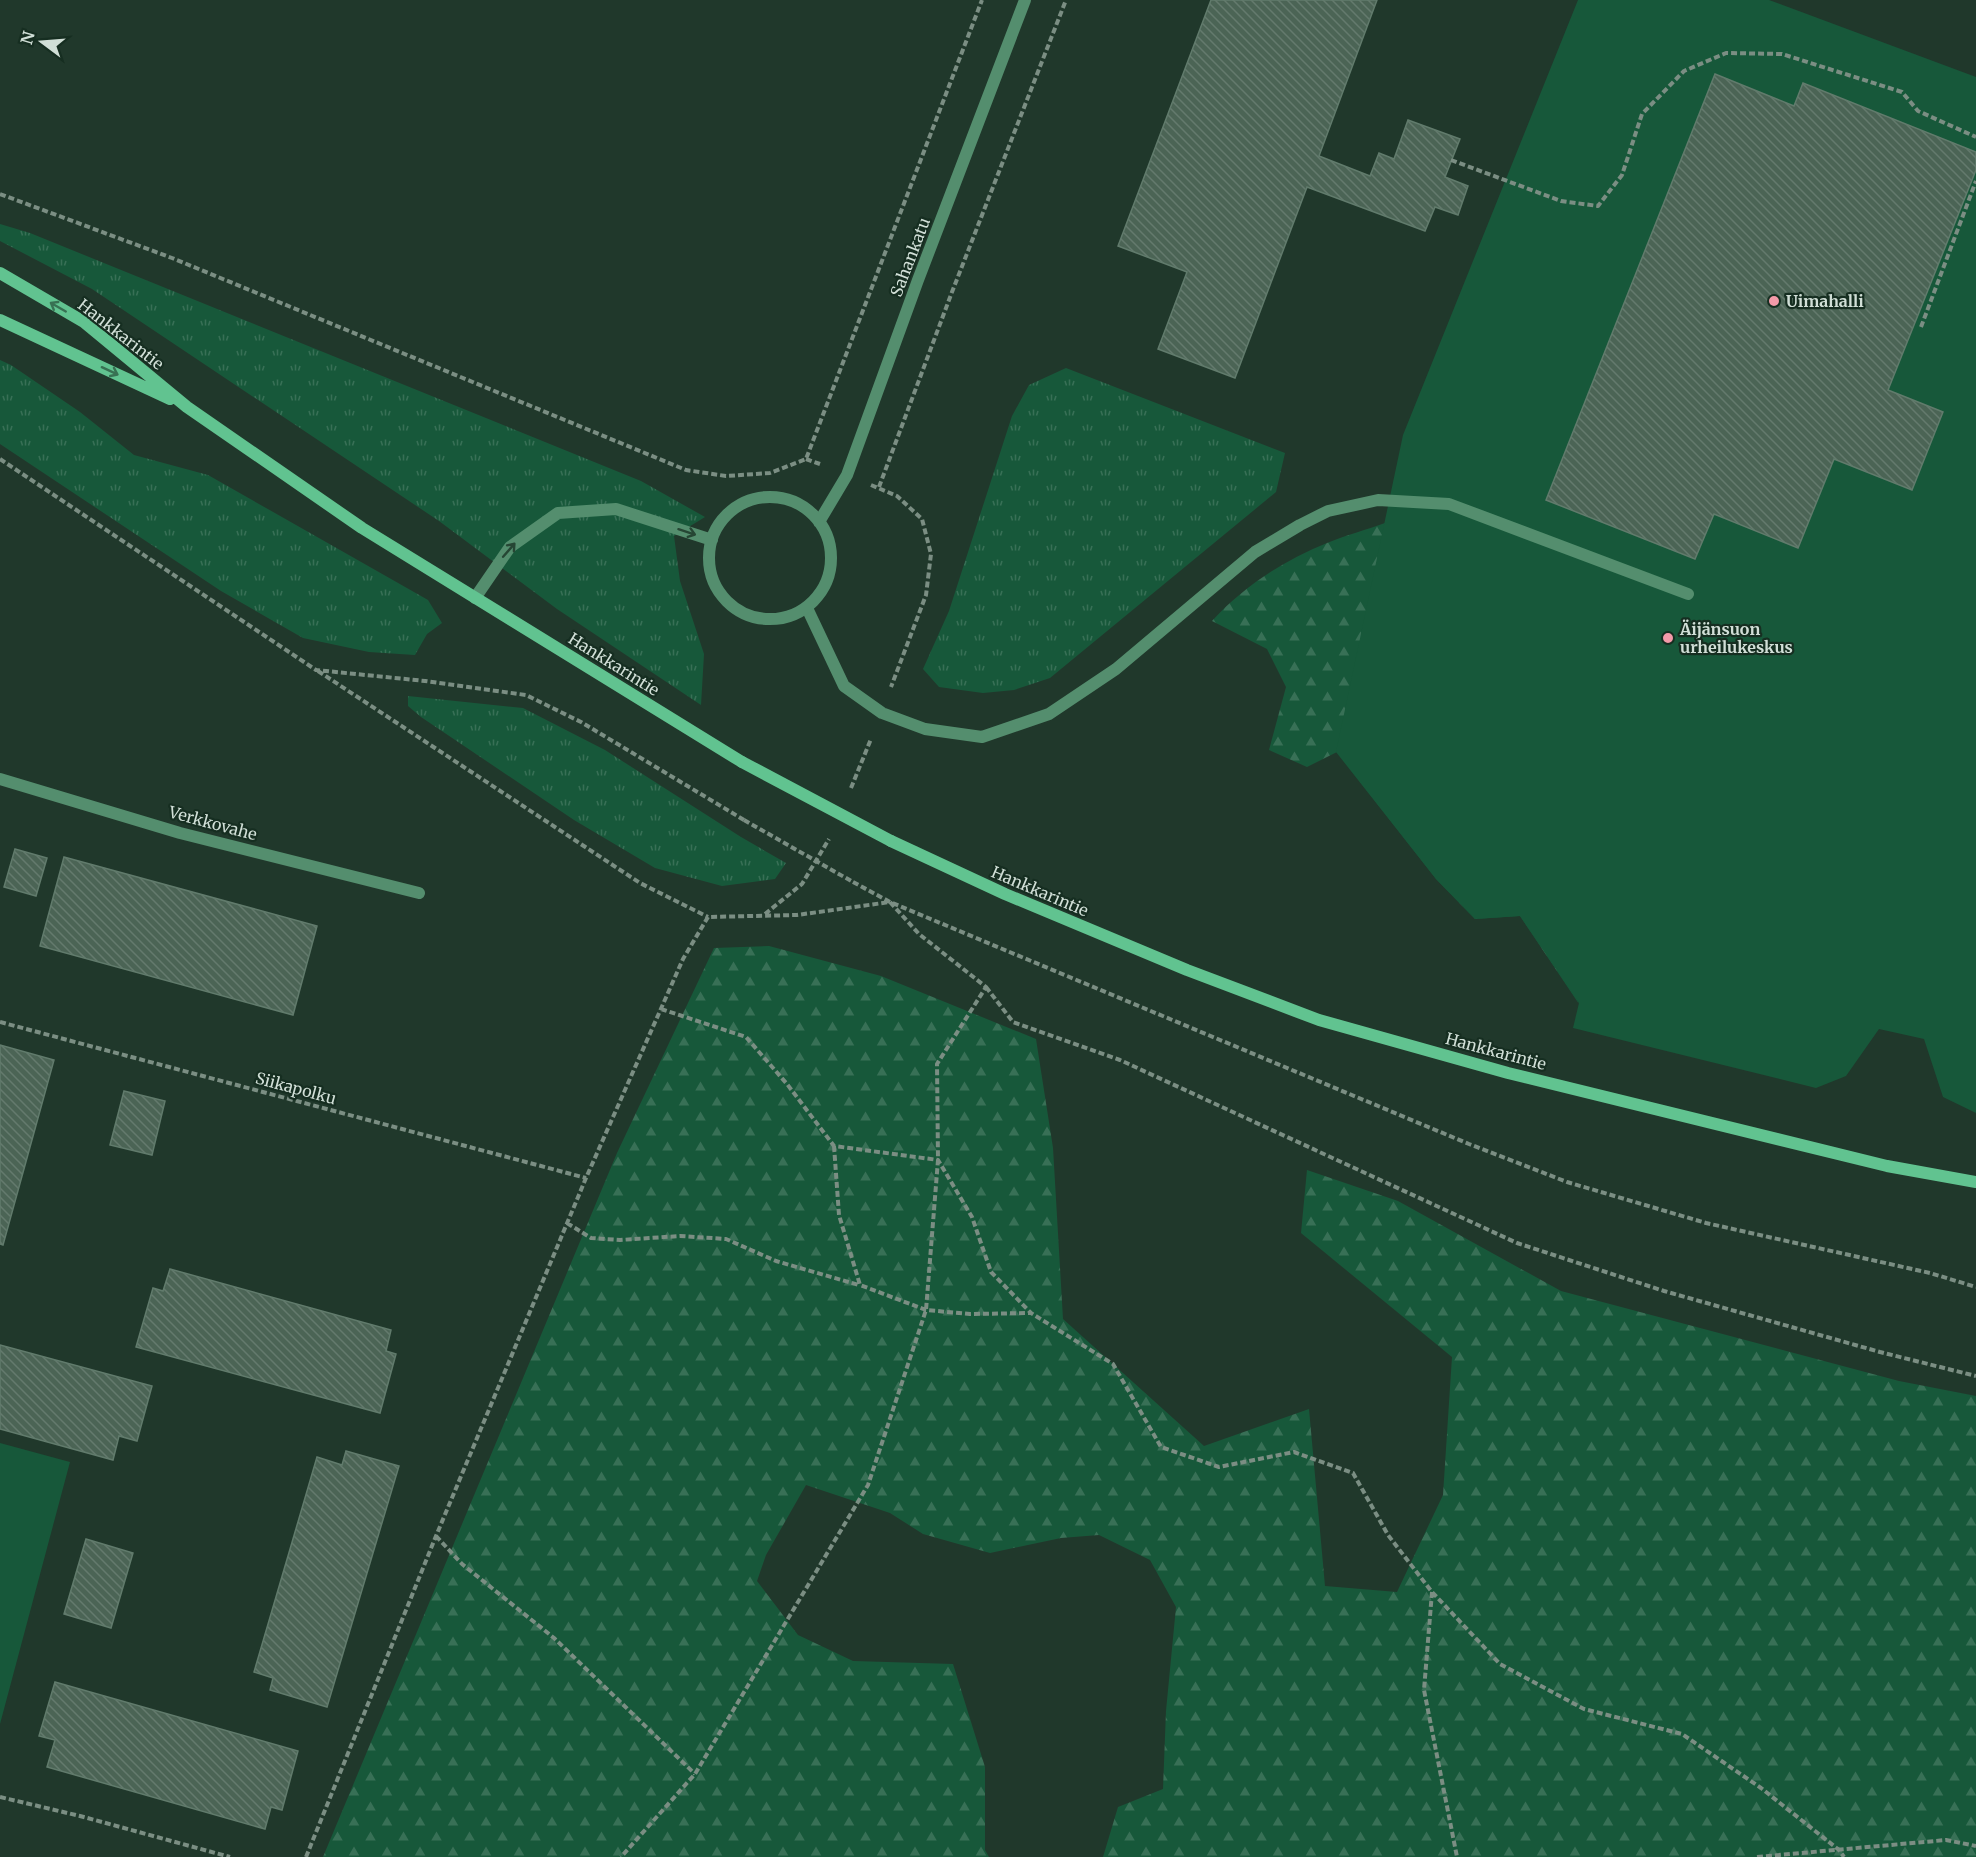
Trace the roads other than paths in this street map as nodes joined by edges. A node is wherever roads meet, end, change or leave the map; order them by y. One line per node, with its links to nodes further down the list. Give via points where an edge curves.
1 (1025, 0): 5 (street, Sahankatu, via 847,475)
2 (0, 273): 4 (main road, Hankkarintie, one-way to 2, via 84,322)
3 (0, 320): 4 (main road, Hankkarintie, one-way to 4)
4 (187, 407): 8 (main road, Hankkarintie, via 362,528)
5 (819, 522): 6 (street, via 805,508 788,500 751,500 720,523); 9 (street, via 828,539 829,577)
6 (712, 540): 8 (street, one-way to 6, via 510,547 558,513 616,509); 9 (street, via 712,578 721,596 735,609 771,620)
7 (1688, 594): 9 (street, via 1449,504 1378,500 1328,511 1300,525 1255,552 1116,669 1049,714 982,737 925,729 882,713 844,686)
8 (475, 598): 12 (main road, Hankkarintie, bridge, via 742,762 891,841 1005,894 1187,970 1319,1020 1508,1073 1887,1166)
9 (807, 608)
10 (0, 779): 11 (street, Verkkovahe, via 180,833)
11 (419, 892)
12 (1976, 1182)

